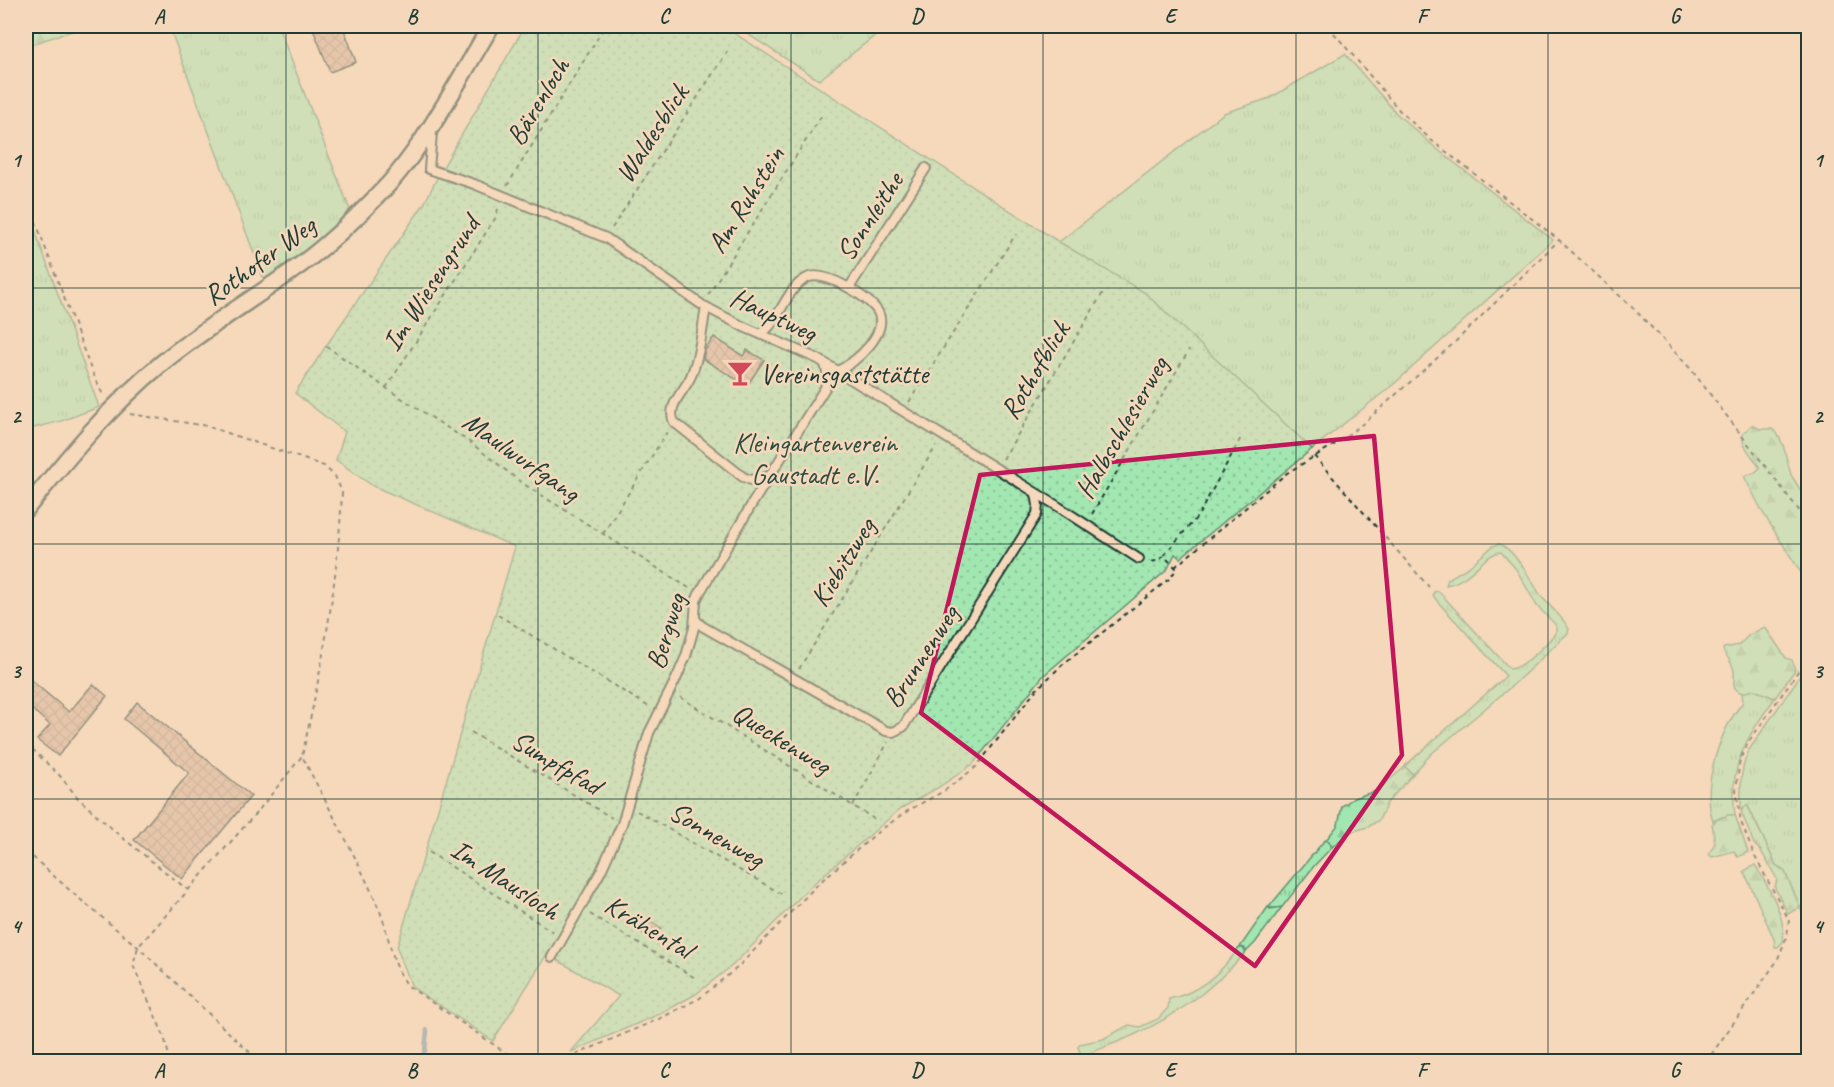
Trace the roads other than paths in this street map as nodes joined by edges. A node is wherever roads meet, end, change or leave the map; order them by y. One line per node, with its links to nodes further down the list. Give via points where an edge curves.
1 (491, 26): 2 (street, Rothofer Weg)
2 (433, 122): 5 (lane, Hauptweg, via 429,169 606,238); 11 (street, Rothofer Weg, via 386,188 336,237 172,356 112,408)
3 (926, 168): 4 (lane, Sonnleithe)
4 (849, 288): 6 (lane, via 822,276 807,278 793,290 772,324); 8 (lane, via 874,307 879,326 858,359)
5 (704, 306): 6 (lane, Hauptweg); 9 (lane, via 697,360 670,415 742,477)
6 (761, 334): 7 (lane, Hauptweg)
7 (825, 364): 8 (lane, Hauptweg); 9 (lane, Bergweg, via 825,388)
8 (837, 371): 10 (lane, Hauptweg)
9 (768, 477): 13 (lane, Bergweg, via 699,594)
10 (1036, 495): 12 (lane, Hauptweg); 13 (lane, Brunnenweg, via 1037,514 903,727 893,732)
11 (26, 509)
12 (1139, 559)
13 (694, 619): 14 (lane, Bergweg, via 686,656 641,755 622,824 601,871)
14 (552, 957)

